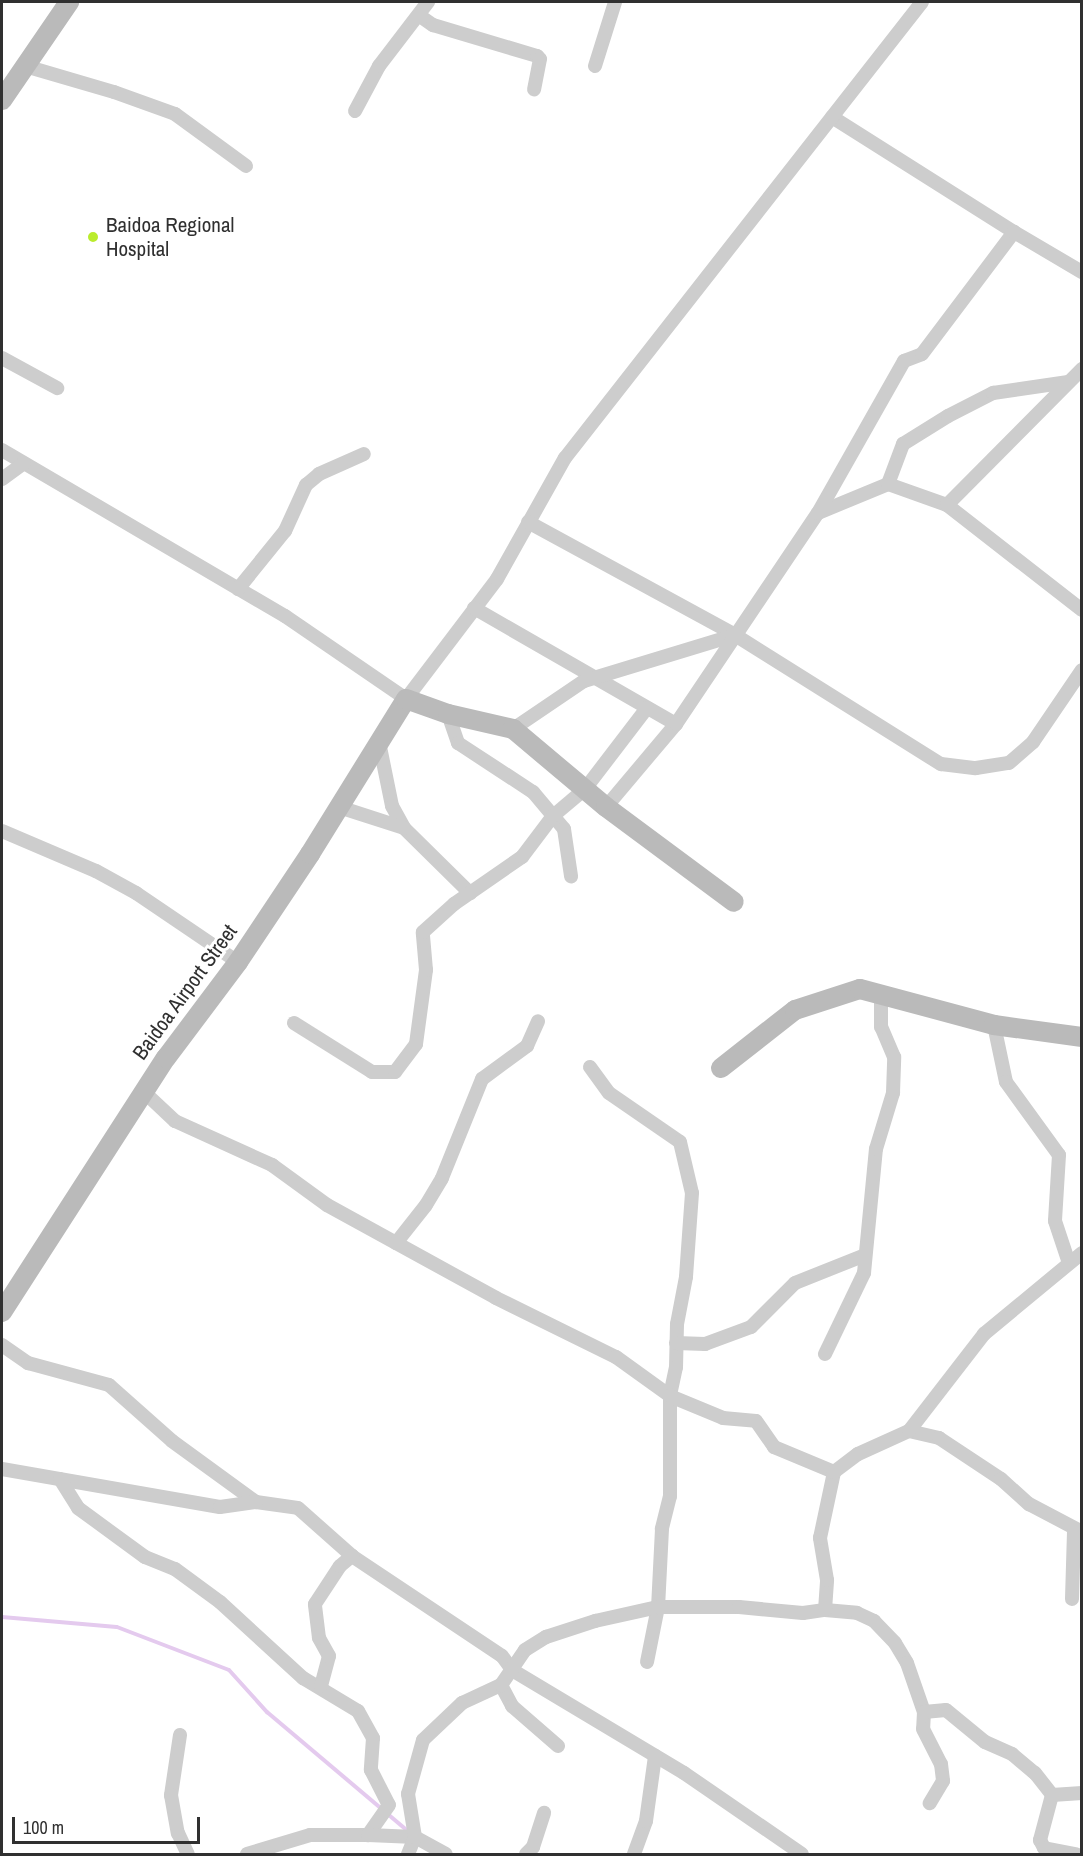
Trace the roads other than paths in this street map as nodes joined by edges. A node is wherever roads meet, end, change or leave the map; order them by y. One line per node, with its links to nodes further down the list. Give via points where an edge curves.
1 (69, 2): 6 (street)
2 (428, 2): 5 (street)
3 (615, 2): 7 (street)
4 (922, 2): 11 (street)
5 (420, 16): 8 (street, via 433,25 537,56 540,59); 10 (street, via 380,66)
6 (25, 66): 9 (street); 12 (street, via 175,114)
7 (595, 66)
8 (534, 89)
9 (2, 100)
10 (355, 111)
11 (832, 117): 13 (street); 26 (street, via 572,448)
12 (246, 166)
13 (1014, 232): 14 (street); 25 (street, via 922,354 904,361)
14 (1082, 272)
15 (2, 358): 18 (street)
16 (1082, 369): 17 (street)
17 (1068, 382): 23 (street, via 993,393 948,416 903,444); 24 (street)
18 (57, 388)
19 (2, 450): 21 (street)
20 (364, 454): 27 (street, via 319,474 306,485 285,531)
21 (24, 463): 22 (street); 27 (street)
22 (2, 479)
23 (888, 484): 24 (street); 25 (street)
24 (946, 504): 29 (street)
25 (818, 513): 30 (street)
26 (528, 522): 28 (street, via 496,579); 30 (street)
27 (238, 589): 33 (street)
28 (474, 608): 32 (street); 33 (street)
29 (1082, 610)
30 (735, 635): 31 (street, via 941,764 976,768 1009,763 1033,742); 32 (street); 36 (street)
31 (1082, 670)
32 (596, 678): 34 (street); 37 (street, via 584,681)
33 (406, 699): 35 (street); 38 (street, Baidoa Airport Street)
34 (647, 708): 36 (street); 39 (street)
35 (448, 714): 37 (street); 42 (street, via 458,743 532,792)
36 (676, 724): 41 (street)
37 (513, 729): 39 (street)
38 (379, 742): 40 (street, Baidoa Airport Street); 43 (street, via 392,806)
39 (585, 789): 41 (street); 42 (street)
40 (339, 807): 43 (street); 48 (street, Baidoa Airport Street)
41 (606, 807): 47 (street)
42 (553, 816): 45 (street, via 564,829); 46 (street, via 522,857)
43 (404, 828): 46 (street)
44 (2, 831): 48 (street, via 96,871 136,893)
45 (572, 876)
46 (470, 893): 51 (street, via 423,933 426,970 416,1044 395,1072 372,1072)
47 (734, 902)
48 (238, 962): 56 (street, Baidoa Airport Street)
49 (881, 998): 52 (street); 55 (street, via 860,989 795,1010 767,1028 747,1052); 61 (street, via 881,1027 896,1071 876,1149)
50 (538, 1021): 59 (street, via 527,1046 482,1079 442,1178)
51 (294, 1023)
52 (993, 1025): 53 (street); 62 (street, via 1006,1082 1059,1155 1054,1221)
53 (1082, 1037)
54 (590, 1067): 64 (street, via 609,1093 680,1142 690,1174 692,1211)
55 (722, 1068)
56 (143, 1091): 57 (street); 58 (street, Baidoa Airport Street)
57 (162, 1110): 58 (street, via 139,1112); 59 (street, via 241,1154 272,1165 308,1187 327,1205)
58 (117, 1131): 63 (street, Baidoa Airport Street)
59 (396, 1242): 67 (street, via 496,1298 616,1357)
60 (1082, 1252): 62 (street)
61 (865, 1255): 64 (street, via 795,1283 751,1327 705,1344); 66 (street, via 858,1291 842,1313)
62 (1069, 1263): 68 (street, via 984,1334)
63 (2, 1312)
64 (676, 1343): 67 (street)
65 (2, 1345): 72 (street, via 28,1363 109,1385 172,1441)
66 (825, 1354)
67 (670, 1395): 70 (street, via 723,1418 756,1421 780,1450); 76 (street, via 670,1496 663,1529)
68 (909, 1431): 70 (street, via 858,1454); 73 (street, via 939,1438 1001,1479 1029,1504)
69 (2, 1469): 71 (street)
70 (834, 1472): 77 (street, via 820,1538 827,1580)
71 (60, 1479): 72 (street, via 220,1507); 81 (street, via 78,1508 145,1557 176,1569 220,1602 303,1678)
72 (256, 1502): 74 (street, via 298,1508)
73 (1078, 1532): 75 (street)
74 (352, 1556): 79 (street, via 502,1656); 81 (street, via 340,1566 315,1604 319,1638 329,1656)
75 (1072, 1599)
76 (658, 1607): 77 (street, via 739,1607 803,1613); 78 (street); 79 (street, via 546,1637 525,1650)
77 (825, 1610): 82 (street, via 857,1613 874,1621 907,1663)
78 (647, 1662)
79 (512, 1670): 80 (street); 85 (street)
80 (501, 1685): 84 (street, via 512,1706); 87 (street, via 462,1702 423,1740)
81 (321, 1686): 90 (street, via 358,1711 373,1738 371,1770)
82 (924, 1712): 88 (street, via 946,1710 960,1719 985,1742 1012,1754 1035,1773); 89 (street, via 922,1729 941,1764 943,1781)
83 (180, 1736): 94 (street, via 171,1796 178,1833)
84 (558, 1746)
85 (655, 1756): 99 (street, via 646,1821); 100 (street)
86 (1082, 1793): 88 (street)
87 (408, 1794): 90 (street); 93 (street)
88 (1052, 1796): 101 (street, via 1040,1839 1044,1848)
89 (930, 1803)
90 (389, 1805): 92 (street)
91 (544, 1813): 98 (street, via 533,1847)
92 (368, 1835): 93 (street); 95 (street, via 310,1835)
93 (415, 1837): 96 (street); 97 (street)
94 (188, 1854)
95 (247, 1854)
96 (408, 1854)
97 (446, 1854)
98 (526, 1854)
99 (634, 1854)
100 (802, 1854)
101 (1076, 1854)

